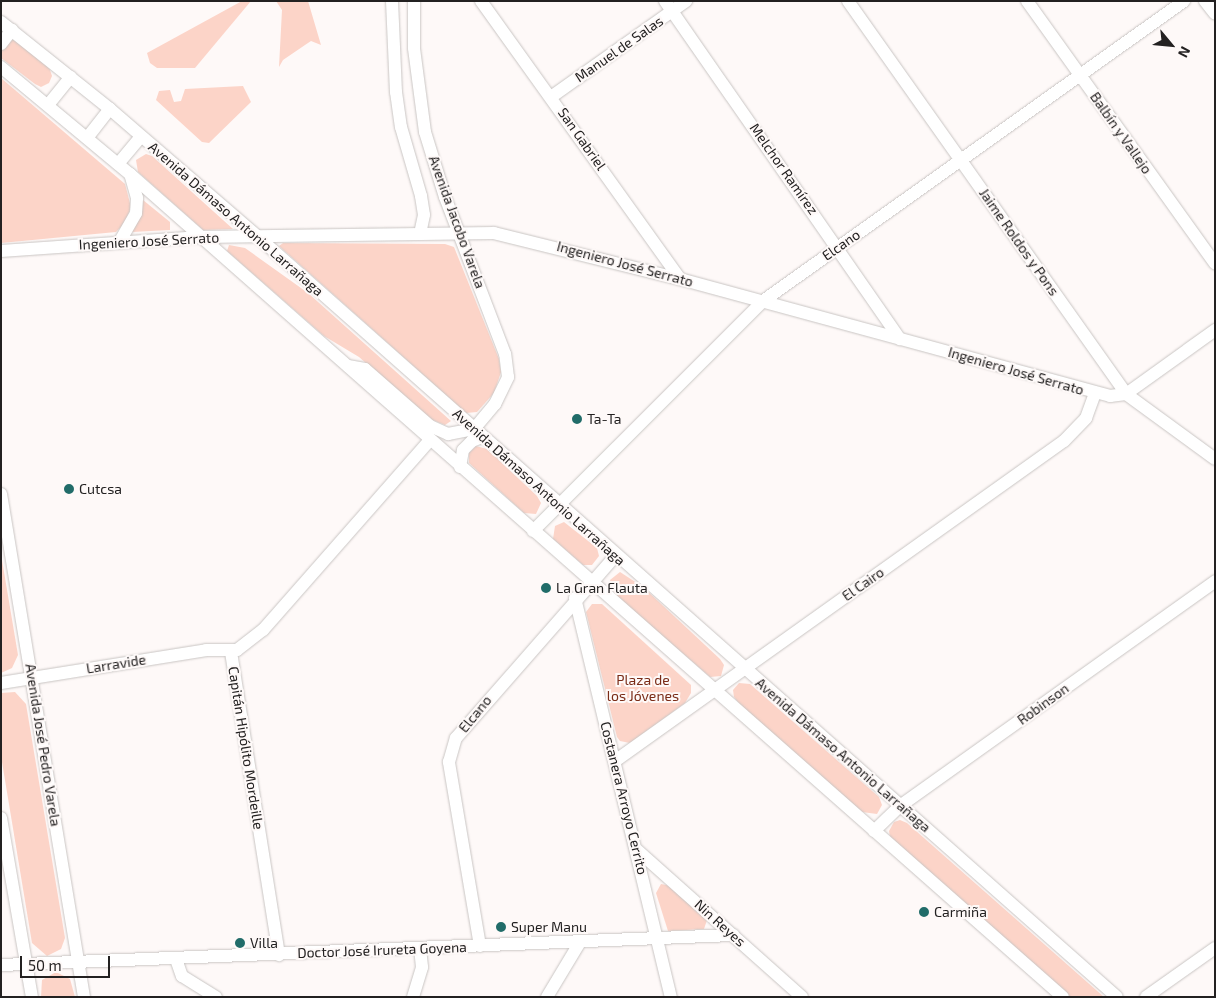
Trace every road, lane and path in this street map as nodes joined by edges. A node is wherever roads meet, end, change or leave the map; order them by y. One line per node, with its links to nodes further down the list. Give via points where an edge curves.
1 (392, 1): 26 (street, Avenida Jacobo Varela, via 396,92 404,136 422,196 424,215)
2 (414, 1): 25 (street, Avenida Jacobo Varela, via 414,48 424,132 444,197)
3 (481, 1): 17 (street, San Gabriel)
4 (686, 1): 9 (street, Manuel de Salas)
5 (848, 1): 22 (street, Jaime Roldos y Pons)
6 (1027, 1): 15 (street, Balbín y Vallejo)
7 (1184, 1): 15 (street, Elcano)
8 (1205, 1): 10 (street)
9 (669, 6): 17 (street, Manuel de Salas); 30 (street, Melchor Ramírez)
10 (1215, 14)
11 (1, 22): 12 (street, Avenida Dámaso Antonio Larrañaga)
12 (12, 30): 13 (street); 16 (street, Avenida Dámaso Antonio Larrañaga)
13 (1, 44)
14 (1, 67): 18 (street)
15 (1080, 75): 22 (street, Elcano); 32 (street, Balbín y Vallejo)
16 (71, 77): 18 (street); 19 (street, Avenida Dámaso Antonio Larrañaga)
17 (551, 97): 33 (street, San Gabriel)
18 (48, 105): 21 (street)
19 (110, 109): 20 (street, Avenida Dámaso Antonio Larrañaga); 21 (street)
20 (142, 137): 23 (street); 27 (street, Avenida Dámaso Antonio Larrañaga)
21 (87, 138): 23 (street)
22 (961, 160): 30 (street, Elcano); 39 (street, Jaime Roldos y Pons)
23 (118, 164): 24 (street)
24 (130, 174): 28 (street); 29 (street, via 137,198 136,213)
25 (461, 233): 26 (street, Ingeniero José Serrato); 33 (street, Ingeniero José Serrato, via 520,237); 40 (street, Avenida Jacobo Varela, via 508,367 504,389)
26 (420, 234): 27 (street, Ingeniero José Serrato)
27 (257, 236): 28 (street, Ingeniero José Serrato); 40 (street, Avenida Dámaso Antonio Larrañaga)
28 (201, 237): 29 (street, Ingeniero José Serrato); 37 (street)
29 (120, 241): 31 (street, Ingeniero José Serrato)
30 (838, 247): 34 (street, Elcano); 36 (street, Melchor Ramírez)
31 (1, 251)
32 (1215, 264)
33 (680, 279): 34 (street, Ingeniero José Serrato)
34 (763, 301): 36 (street, Ingeniero José Serrato); 45 (street, Elcano)
35 (1215, 330): 39 (street)
36 (900, 339): 38 (street, Ingeniero José Serrato)
37 (347, 366): 40 (street, via 365,369 440,432); 41 (street)
38 (1095, 394): 39 (street, Ingeniero José Serrato); 52 (street, El Cairo, via 1086,418 1064,441)
39 (1126, 394): 42 (street, Jaime Roldos y Pons)
40 (478, 433): 43 (street, Avenida Jacobo Varela, via 463,450); 45 (street, Avenida Dámaso Antonio Larrañaga)
41 (430, 440): 43 (street); 51 (street, Capitán Hipólito Mordeille, via 263,630 245,646)
42 (1215, 458)
43 (460, 467): 46 (street)
44 (1, 494): 53 (street, Avenida José Pedro Varela)
45 (559, 506): 46 (street, Elcano); 47 (street, Avenida Dámaso Antonio Larrañaga)
46 (533, 532): 49 (street)
47 (616, 555): 49 (street, Elcano); 52 (street, Avenida Dámaso Antonio Larrañaga)
48 (1215, 580): 57 (street, Robinson)
49 (590, 582): 50 (street, Elcano); 55 (street)
50 (576, 598): 56 (street, Costanera Arroyo Cerrito); 64 (street, Elcano, via 465,725 456,738 449,762)
51 (230, 652): 53 (street, Larravide, via 206,650); 67 (street, Capitán Hipólito Mordeille)
52 (744, 668): 55 (street, El Cairo); 57 (street, Avenida Dámaso Antonio Larrañaga)
53 (31, 678): 54 (street, Larravide); 69 (street, Avenida José Pedro Varela)
54 (1, 683)
55 (714, 690): 56 (street, El Cairo); 59 (street)
56 (615, 761): 60 (street, Costanera Arroyo Cerrito)
57 (900, 806): 59 (street, Robinson); 80 (street, Avenida Dámaso Antonio Larrañaga)
58 (1, 818): 70 (street)
59 (874, 831): 79 (street)
60 (637, 850): 61 (street, Nin Reyes); 62 (street, Costanera Arroyo Cerrito)
61 (733, 935): 62 (street, Doctor José Irureta Goyena); 78 (street, Nin Reyes)
62 (657, 938): 63 (street, Doctor José Irureta Goyena); 77 (street, Costanera Arroyo Cerrito)
63 (580, 942): 64 (street, Doctor José Irureta Goyena); 76 (street)
64 (480, 946): 66 (street, Doctor José Irureta Goyena)
65 (1215, 948): 81 (street)
66 (420, 949): 67 (street, Doctor José Irureta Goyena); 75 (street, via 422,967)
67 (279, 955): 68 (street, Doctor José Irureta Goyena)
68 (176, 959): 69 (street, Doctor José Irureta Goyena); 74 (street, via 182,976)
69 (79, 962): 70 (street, Doctor José Irureta Goyena); 73 (street, Avenida José Pedro Varela)
70 (27, 964): 71 (street, Doctor José Irureta Goyena); 72 (street)
71 (1, 965)
72 (32, 997)
73 (84, 997)
74 (216, 997)
75 (413, 997)
76 (547, 997)
77 (672, 997)
78 (802, 997)
79 (1063, 997)
80 (1117, 997)
81 (1146, 997)

